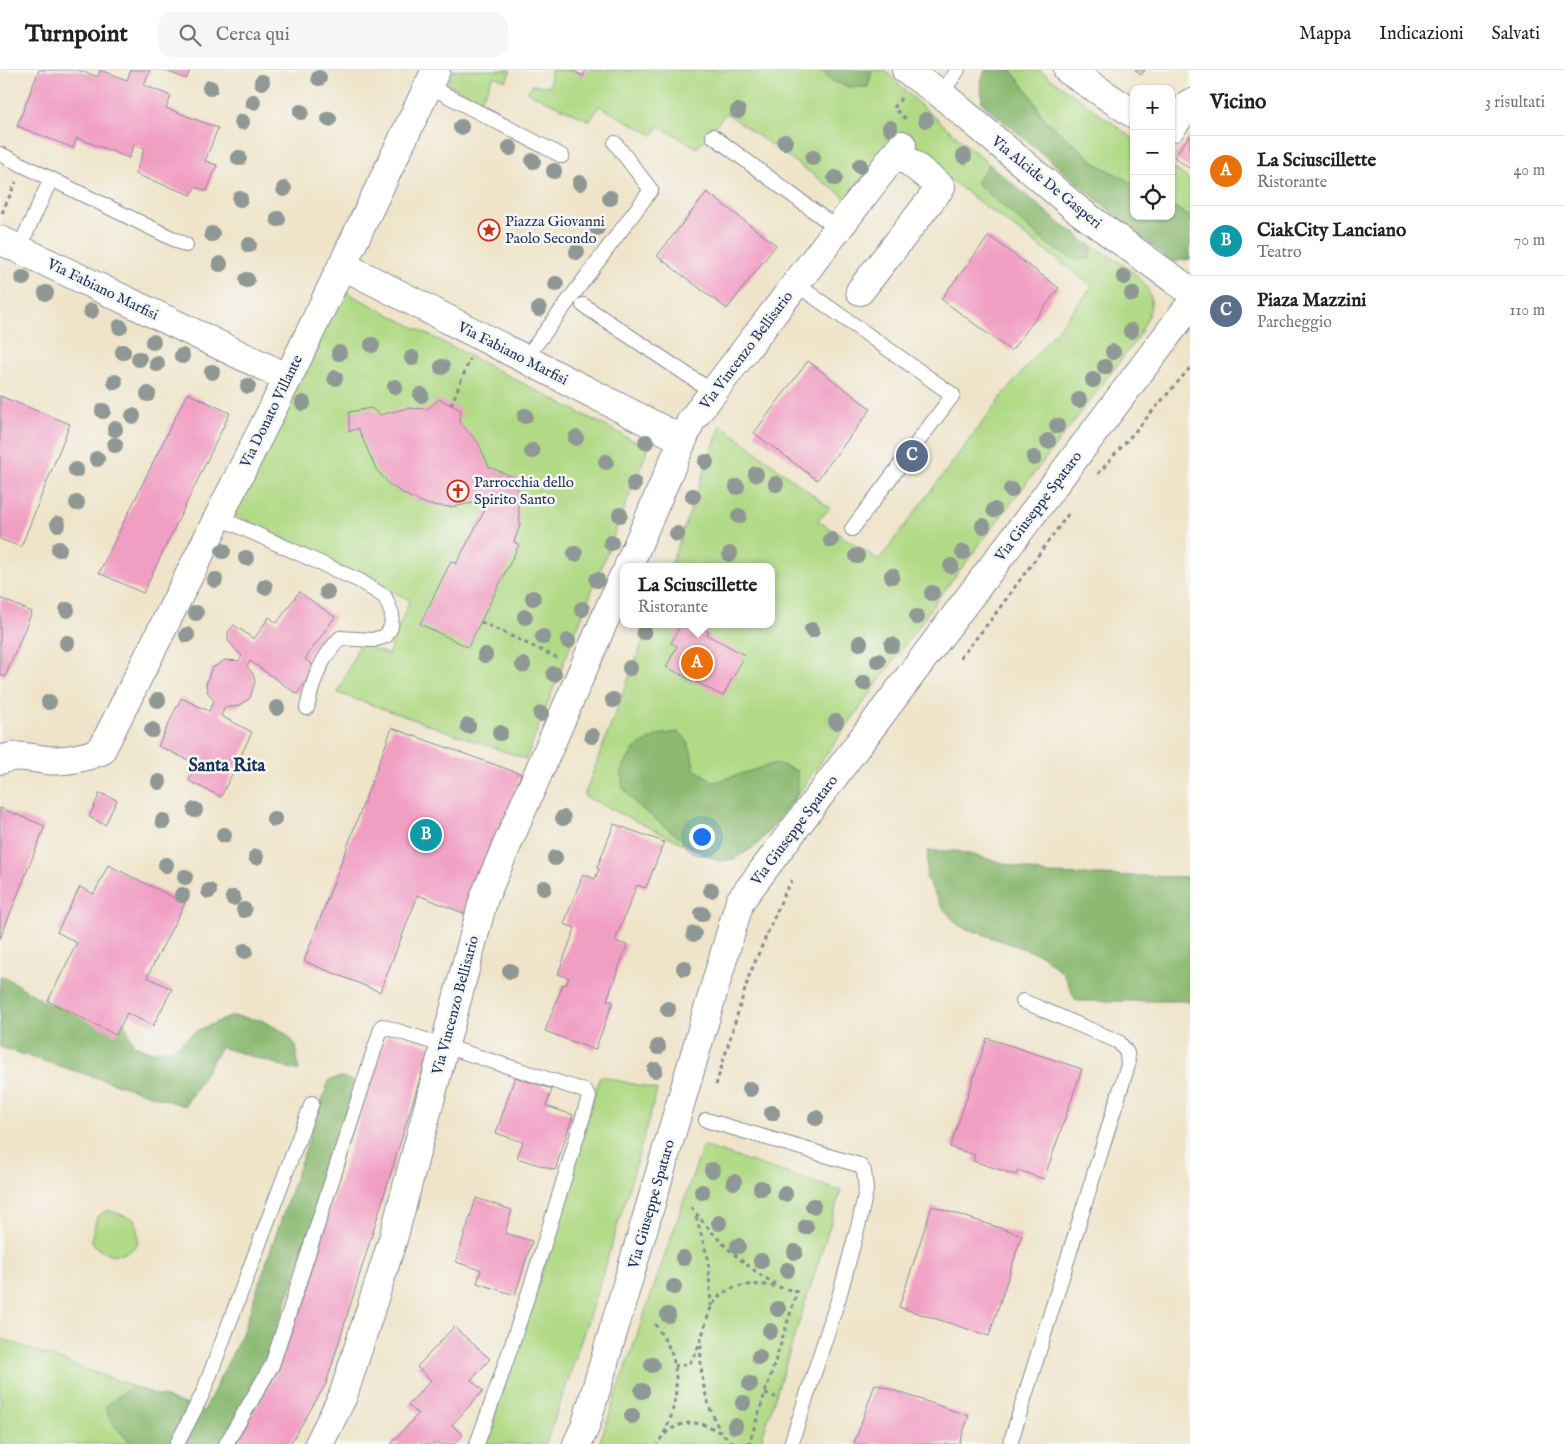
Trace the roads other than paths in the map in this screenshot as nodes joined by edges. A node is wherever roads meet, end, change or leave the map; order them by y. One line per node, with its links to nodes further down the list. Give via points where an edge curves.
1 (958, 70): 5 (lane)
2 (1068, 70): 7 (street)
3 (912, 74): 5 (street, Via Alcide De Gasperi)
4 (432, 78): 12 (lane); 17 (street, Via Donato Villante)
5 (941, 94): 20 (street, Via Alcide De Gasperi, via 1078,210)
6 (1190, 102): 8 (street)
7 (1130, 111)
8 (1175, 123)
9 (713, 136): 14 (lane)
10 (615, 143): 23 (lane, via 651,190)
11 (0, 154): 13 (lane)
12 (562, 156)
13 (51, 179): 15 (lane); 16 (lane)
14 (838, 229): 18 (street, Via Vincenzo Bellisario); 19 (street, Via Vincenzo Bellisario, via 899,149 941,186)
15 (9, 244): 24 (street, Via Fabiano Marfisi)
16 (186, 244)
17 (342, 265): 23 (street, Via Fabiano Marfisi); 24 (street, Via Donato Villante)
18 (796, 284): 25 (street, Via Vincenzo Bellisario); 28 (lane, via 953,395)
19 (860, 291)
20 (1190, 291)
21 (583, 305): 25 (lane)
22 (1190, 305): 41 (street, Via Giuseppe Spataro, via 740,901 585,1427)
23 (525, 359): 26 (street, Via Fabiano Marfisi)
24 (288, 378): 27 (street, Via Donato Villante)
25 (713, 392): 26 (street, Via Vincenzo Bellisario, via 691,421)
26 (683, 440): 29 (street, Via Vincenzo Bellisario)
27 (218, 517): 31 (lane, via 360,581 385,596 392,614 386,636 373,640 340,638 312,680); 32 (street, Via Donato Villante, via 101,751 70,760 47,760)
28 (852, 528)
29 (630, 563)
30 (620, 584): 34 (street, Via Vincenzo Bellisario, via 484,898)
31 (307, 708)
32 (6, 753)
33 (1023, 1001): 43 (lane, via 1118,1042 1127,1053 1128,1064)
34 (445, 1045): 38 (lane, via 382,1026 272,1365); 39 (street, Via Vincenzo Bellisario, via 390,1249 343,1396); 40 (lane, via 585,1091 589,1097 531,1286)
35 (312, 1104): 37 (lane, via 203,1393)
36 (706, 1120): 42 (lane, via 859,1165 866,1178 860,1219 839,1297)
37 (177, 1444)
38 (226, 1444)
39 (319, 1444)
40 (477, 1444)
41 (577, 1444)
42 (791, 1444)
43 (1010, 1444)

